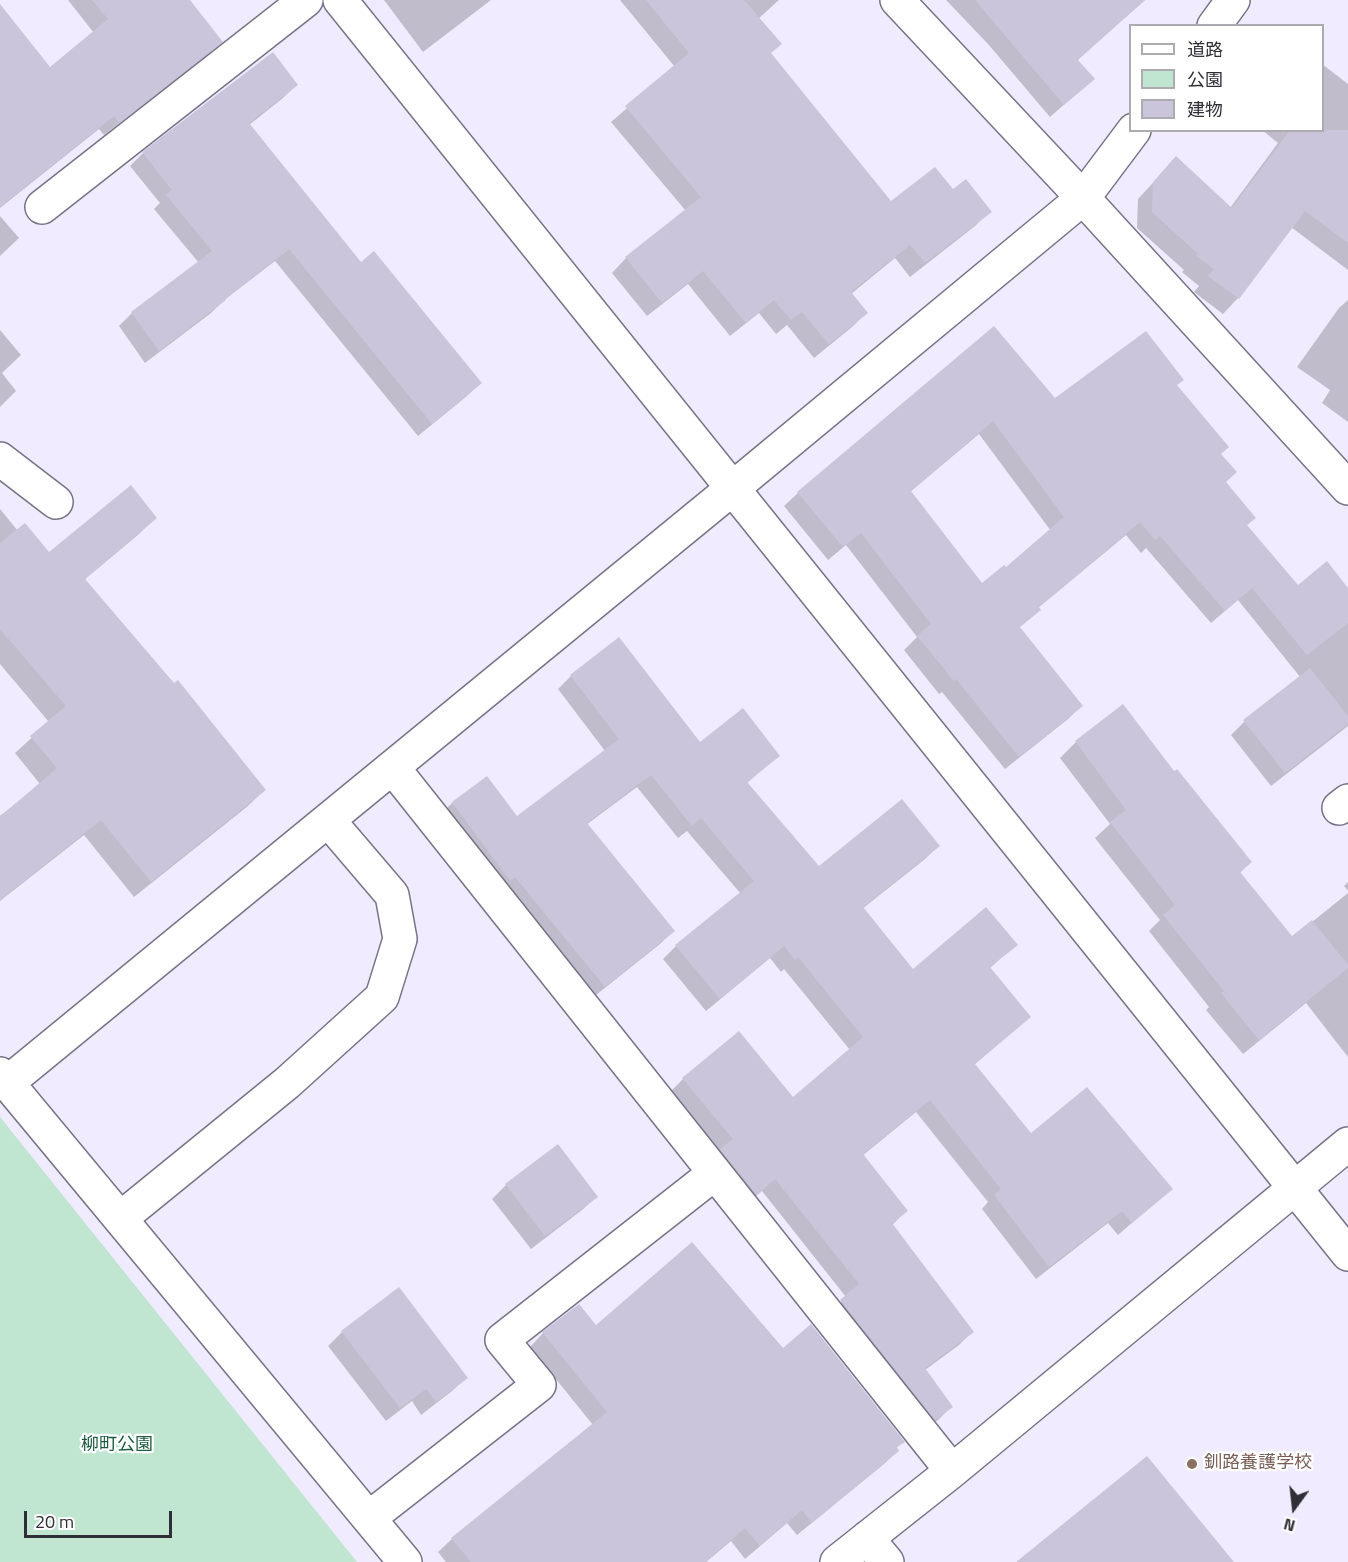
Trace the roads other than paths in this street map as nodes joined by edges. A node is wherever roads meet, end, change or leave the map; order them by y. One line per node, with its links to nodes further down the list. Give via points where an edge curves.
1 (306, 0): 8 (street)
2 (340, 0): 10 (street)
3 (897, 0): 7 (street)
4 (1233, 0): 5 (street)
5 (1215, 24)
6 (1132, 132): 7 (street)
7 (1083, 198): 10 (street); 11 (street)
8 (42, 207)
9 (0, 459): 12 (street)
10 (733, 488): 13 (street); 18 (street)
11 (1348, 488)
12 (56, 502)
13 (393, 768): 14 (street); 17 (street)
14 (328, 820): 15 (street); 19 (street, via 392,895 400,939 382,998 287,1083)
15 (4, 1078): 19 (street)
16 (1348, 1144): 18 (street)
17 (715, 1173): 21 (street); 22 (street, via 502,1340 538,1385)
18 (1295, 1189): 20 (street); 21 (street)
19 (121, 1218): 22 (street)
20 (1348, 1254)
21 (952, 1471): 23 (street)
22 (369, 1518): 24 (street)
23 (877, 1550): 25 (street)
24 (405, 1562)
25 (837, 1562)

